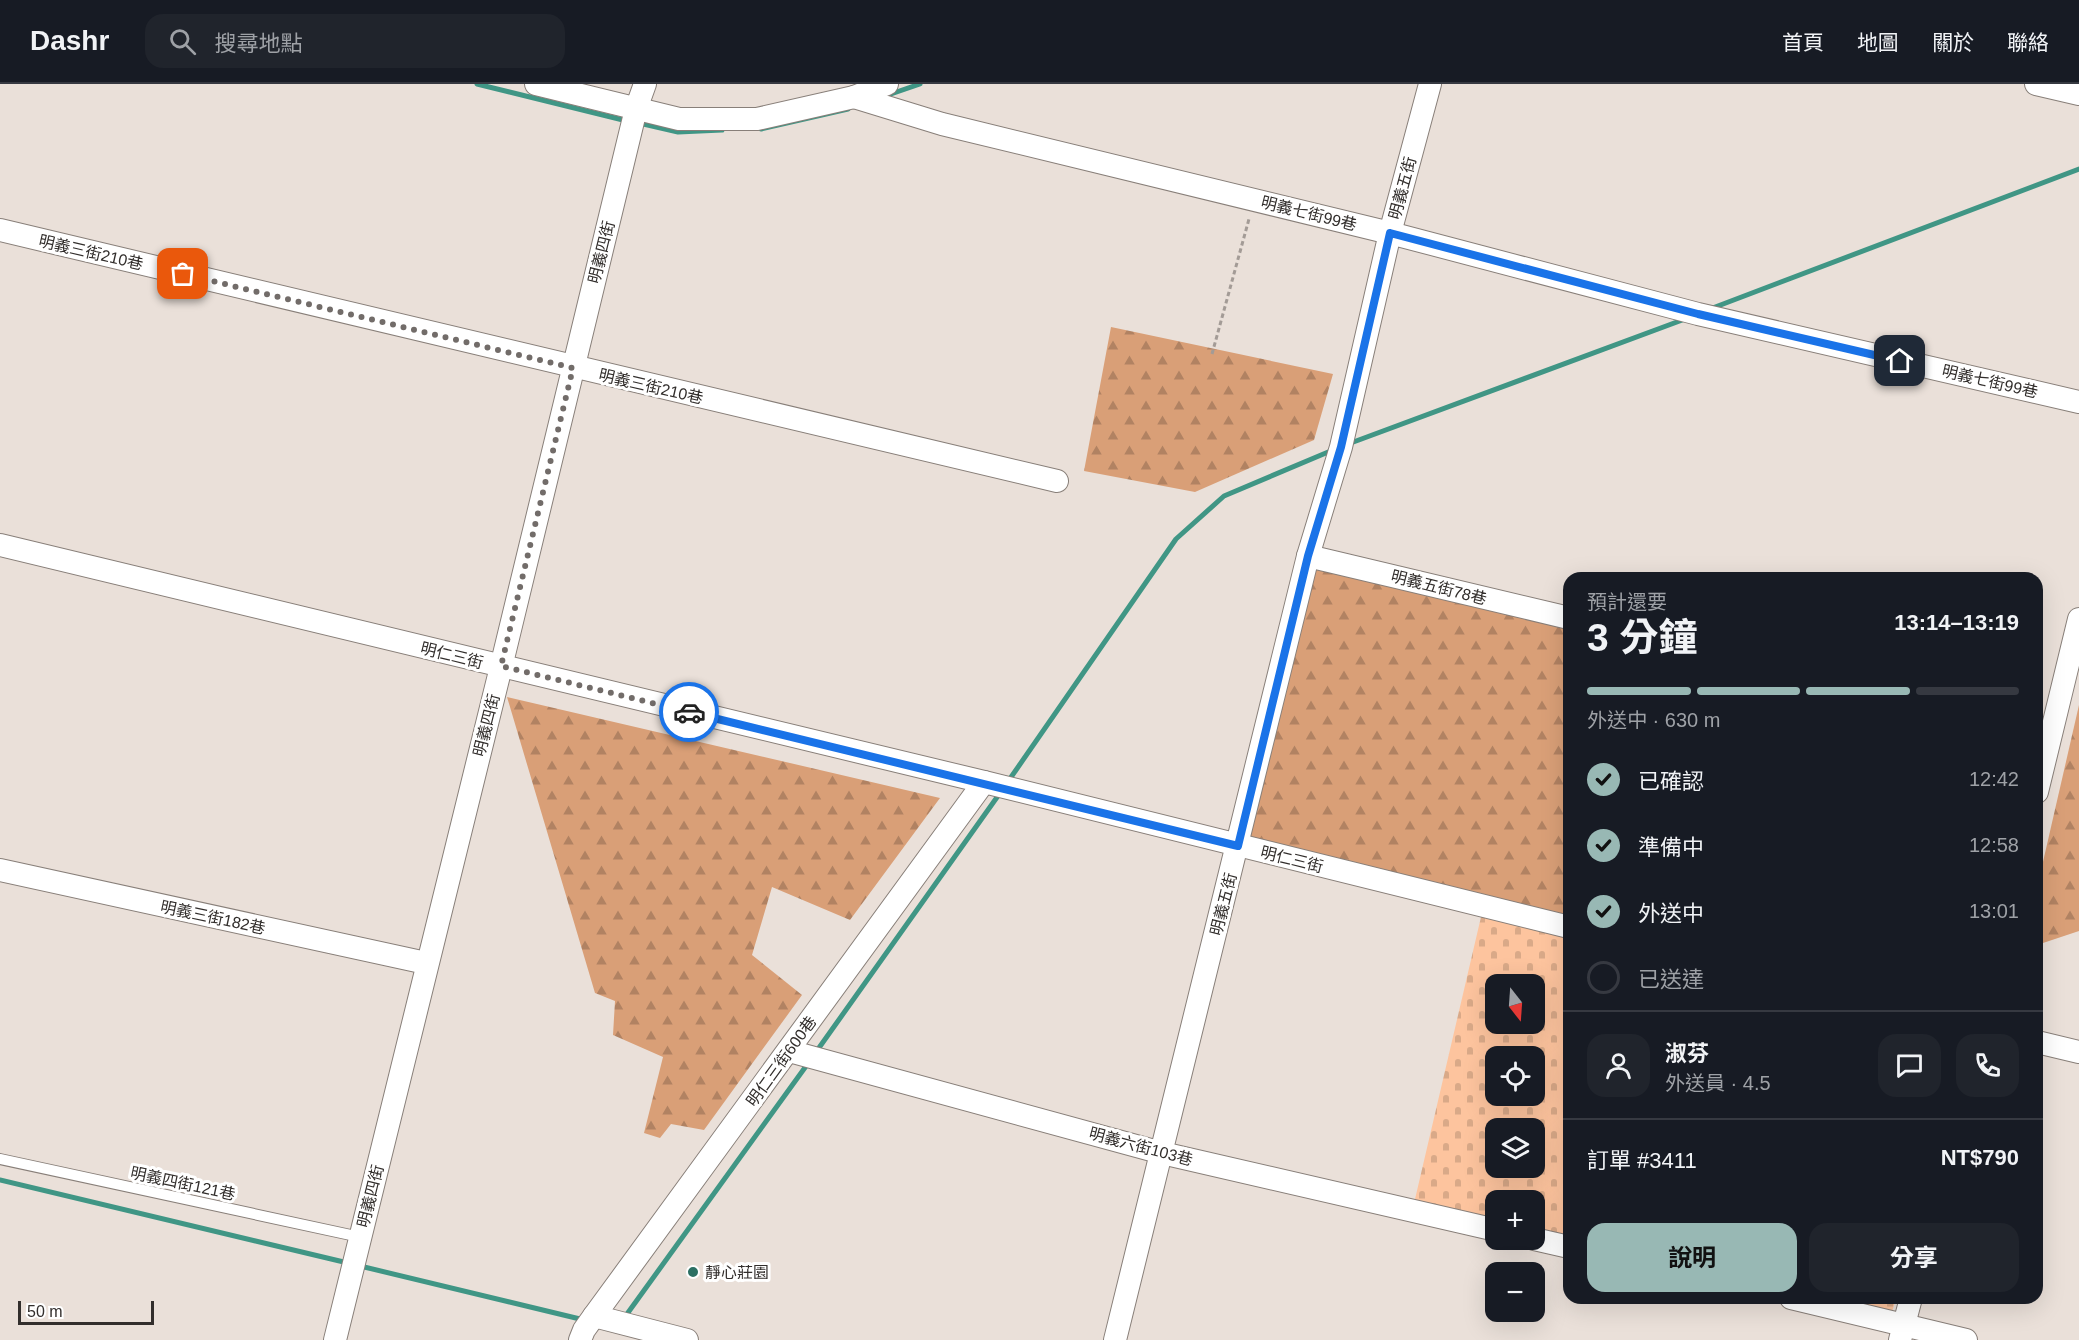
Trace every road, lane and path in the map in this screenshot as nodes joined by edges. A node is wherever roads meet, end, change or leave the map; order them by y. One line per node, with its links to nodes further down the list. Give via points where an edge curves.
1 (536, 84): 6 (street)
2 (887, 84): 7 (street)
3 (1430, 84): 10 (street, 明義五街)
4 (2036, 84): 5 (street)
5 (2079, 94)
6 (641, 95): 7 (street, via 679,119 757,119); 12 (street, 明義四街)
7 (854, 97): 8 (street, 明義七街99巷, via 942,124)
8 (1255, 200): 10 (street, 明義七街99巷); 11 (path)
9 (0, 230): 12 (street, 明義三街210巷)
10 (1390, 233): 13 (street, 明義七街99巷, via 1698,314); 16 (street, 明義五街, via 1341,447)
11 (1212, 354)
12 (573, 368): 14 (street, 明義三街210巷); 19 (street, 明義四街)
13 (2079, 402)
14 (1057, 481)
15 (0, 545): 19 (street, 明仁三街)
16 (1308, 556): 17 (street, 明義五街78巷); 22 (street, 明義五街)
17 (1563, 617)
18 (2079, 619): 20 (street)
19 (501, 666): 21 (street, 明仁三街); 25 (street, 明義四街)
20 (2044, 733)
21 (997, 786): 22 (street, 明仁三街); 27 (street, 明仁三街600巷)
22 (1238, 846): 24 (street, 明仁三街); 29 (street, 明義五街)
23 (0, 870): 25 (street, 明義三街182巷)
24 (1563, 926)
25 (426, 963): 32 (street, 明義四街)
26 (2043, 1043): 28 (street)
27 (789, 1050): 29 (street, 明義六街103巷); 37 (street, 明仁三街600巷)
28 (2079, 1052)
29 (1162, 1153): 31 (street, 明義六街103巷); 42 (street, 明義五街)
30 (0, 1159): 32 (lane, 明義四街121巷)
31 (1485, 1227)
32 (360, 1237): 39 (street, 明義四街)
33 (1545, 1242): 34 (street)
34 (1563, 1246)
35 (1811, 1304): 38 (street)
36 (1909, 1304): 38 (street)
37 (594, 1316): 40 (street, 明仁三街600巷); 41 (street)
38 (1902, 1332): 43 (street)
39 (334, 1340)
40 (580, 1340)
41 (687, 1340)
42 (1115, 1340)
43 (1966, 1340)

